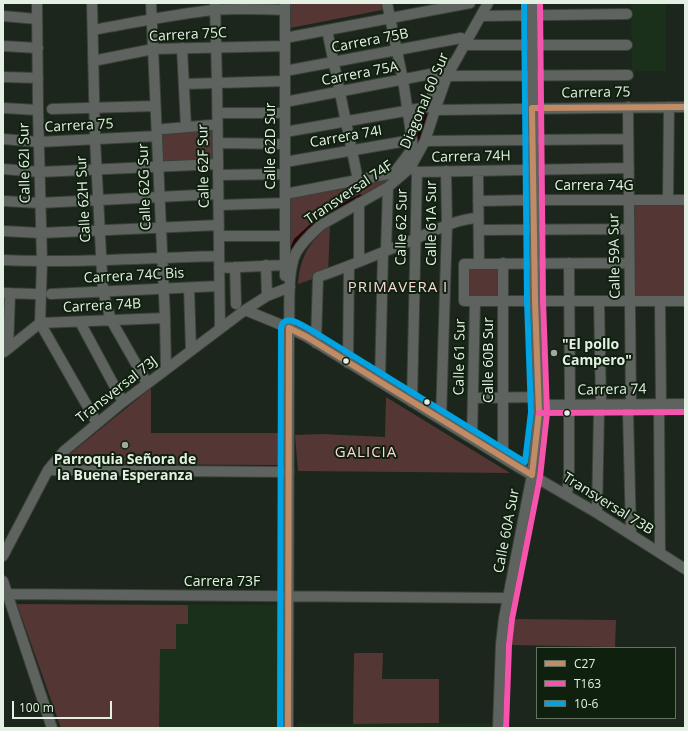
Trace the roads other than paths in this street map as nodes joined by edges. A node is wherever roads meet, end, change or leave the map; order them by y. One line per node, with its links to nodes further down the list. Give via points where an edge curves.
1 (37, 3): 17 (street, Calle 62I Sur)
2 (92, 3): 19 (street, Calle 62H Sur)
3 (151, 3): 18 (street, Calle 62G Sur)
4 (386, 3): 16 (street, Calle 62 Sur)
5 (470, 3): 9 (street, Carrera 75C)
6 (480, 3): 22 (street, Diagonal 60 Sur)
7 (488, 3): 15 (street, Diagonal 60 Sur)
8 (532, 3): 13 (street, Calle 60A Sur)
9 (453, 5): 16 (street, Carrera 75C)
10 (215, 6): 11 (street, via 250,9); 18 (street); 26 (street, Calle 62F Sur)
11 (285, 6): 21 (street, Calle 62D Sur)
12 (627, 14): 13 (street)
13 (532, 15): 15 (street); 23 (street, Calle 60A Sur)
14 (3, 16): 17 (street)
15 (480, 16): 22 (street, Diagonal 60 Sur)
16 (390, 18): 20 (street, Carrera 75C); 30 (street, Calle 62 Sur)
17 (37, 19): 27 (street, Calle 62I Sur)
18 (152, 20): 19 (street); 29 (street, Calle 62G Sur)
19 (93, 30): 31 (street, Calle 62H Sur)
20 (327, 30): 21 (street, Carrera 75C); 32 (street)
21 (285, 42): 26 (street, Carrera 75C); 36 (street, Calle 62D Sur)
22 (462, 42): 23 (street, Carrera 75B); 30 (street, Carrera 75B); 33 (street, Diagonal 60 Sur)
23 (532, 45): 24 (street, Carrera 75B); 34 (street, Calle 60A Sur)
24 (627, 45)
25 (3, 46): 27 (street)
26 (216, 47): 28 (street, Carrera 75C); 40 (street, Calle 62F Sur)
27 (38, 48): 38 (street, Calle 62I Sur)
28 (182, 48): 29 (street, Carrera 75C); 41 (street)
29 (153, 49): 31 (street, Carrera 75C); 43 (street, Calle 62G Sur)
30 (397, 50): 32 (street, Carrera 75B); 39 (street, Calle 62 Sur)
31 (93, 61): 48 (street, Calle 62H Sur)
32 (334, 62): 36 (street, Carrera 75B); 42 (street)
33 (444, 74): 34 (street, Carrera 75A); 39 (street, Carrera 75A); 52 (street, Diagonal 60 Sur)
34 (532, 75): 35 (street, Carrera 75A); 50 (street, Calle 60A Sur)
35 (628, 75)
36 (285, 76): 40 (street, Carrera 75B); 49 (street, Calle 62D Sur)
37 (3, 77): 38 (street)
38 (38, 78): 53 (street, Calle 62I Sur)
39 (403, 80): 42 (street, Carrera 75A); 54 (street, Calle 62 Sur)
40 (217, 83): 41 (street, Carrera 75B); 55 (street, Calle 62F Sur)
41 (184, 84): 58 (street)
42 (340, 92): 49 (street, Carrera 75A); 56 (street)
43 (155, 106): 48 (street); 59 (street, Calle 62G Sur)
44 (628, 107): 45 (street, Carrera 75); 50 (street, Carrera 75); 63 (street, Calle 59A Sur)
45 (669, 107): 46 (street, Carrera 75); 92 (street)
46 (685, 107)
47 (3, 108): 53 (street)
48 (94, 108): 51 (street); 62 (street, Calle 62H Sur)
49 (285, 108): 55 (street, Carrera 75A); 60 (street, Calle 62D Sur)
50 (532, 108): 52 (street, Carrera 75); 64 (street, Calle 60A Sur)
51 (52, 109)
52 (432, 109): 54 (street, Carrera 75); 65 (street, Diagonal 60 Sur)
53 (38, 110): 66 (street, Calle 62I Sur)
54 (408, 111): 56 (street, Carrera 75); 69 (street, Calle 62 Sur)
55 (218, 112): 67 (street, Calle 62F Sur)
56 (346, 122): 60 (street, Carrera 75); 70 (street)
57 (211, 125): 58 (street, Carrera 75)
58 (186, 127): 59 (street, Carrera 75)
59 (160, 132): 62 (street, Carrera 75); 73 (street, Calle 62G Sur)
60 (285, 132): 68 (street, Calle 62D Sur)
61 (3, 139): 66 (street, Carrera 75)
62 (95, 139): 66 (street, Carrera 75); 76 (street, Calle 62H Sur)
63 (628, 139): 64 (street); 75 (street, Calle 59A Sur)
64 (533, 140): 65 (street); 78 (street, Calle 60A Sur)
65 (425, 141): 74 (street, Diagonal 60 Sur)
66 (39, 142): 81 (street, Calle 62I Sur)
67 (218, 143): 68 (street); 72 (street, Calle 62F Sur)
68 (285, 144): 71 (street, Calle 62D Sur)
69 (413, 144): 70 (street, Carrera 74I); 74 (street, Calle 62 Sur); 84 (street, Carrera 74H, via 394,173)
70 (352, 150): 71 (street, Carrera 74I); 84 (street)
71 (285, 162): 82 (street, Calle 62D Sur)
72 (218, 164): 73 (street); 83 (street, Calle 62F Sur)
73 (158, 166): 76 (street); 87 (street, Calle 62G Sur)
74 (413, 168): 79 (street, Carrera 74H); 85 (street, Transversal 74F); 111 (street, Calle 62 Sur)
75 (628, 168): 78 (street, Carrera 74H); 91 (street, Calle 59A Sur)
76 (97, 169): 81 (street); 89 (street, Calle 62H Sur)
77 (3, 170): 81 (street)
78 (533, 170): 80 (street, Carrera 74H); 90 (street, Calle 60A Sur)
79 (446, 171): 80 (street, Carrera 74H); 100 (street, Calle 61A Sur)
80 (478, 171): 95 (street)
81 (40, 172): 96 (street, Calle 62I Sur)
82 (285, 174): 83 (street); 88 (street, Calle 62D Sur)
83 (218, 175): 86 (street, Calle 62F Sur)
84 (358, 180): 88 (street, Carrera 74H)
85 (388, 187): 97 (street, Transversal 74F); 112 (street)
86 (218, 194): 87 (street); 98 (street, Calle 62F Sur)
87 (160, 197): 89 (street); 102 (street, Calle 62G Sur)
88 (285, 198): 98 (street, Carrera 74H); 110 (street, Calle 62D Sur)
89 (98, 200): 96 (street); 104 (street, Calle 62H Sur)
90 (533, 200): 91 (street, Carrera 74G); 95 (street, Carrera 74G); 106 (street, Calle 60A Sur)
91 (629, 200): 92 (street, Carrera 74G); 103 (street, Calle 59A Sur)
92 (668, 200): 93 (street, Carrera 74G)
93 (685, 200)
94 (3, 201): 96 (street)
95 (478, 202): 99 (street)
96 (40, 203): 108 (street, Calle 62I Sur)
97 (359, 203): 118 (street); 131 (street, Transversal 74F, via 312,232 295,255)
98 (219, 205): 101 (street, Calle 62F Sur)
99 (478, 218): 100 (street); 105 (street)
100 (447, 225): 111 (street); 171 (street, Calle 61A Sur)
101 (219, 226): 102 (street); 109 (street, Calle 62F Sur)
102 (161, 228): 104 (street); 114 (street, Calle 62G Sur)
103 (629, 229): 106 (street); 123 (street, Calle 59A Sur)
104 (100, 230): 108 (street); 116 (street, Calle 62H Sur)
105 (478, 230): 106 (street); 119 (street)
106 (534, 230): 121 (street, Calle 60A Sur)
107 (3, 231): 108 (street)
108 (41, 233): 117 (street, Calle 62I Sur)
109 (219, 236): 110 (street); 113 (street, Calle 62F Sur)
110 (285, 236): 125 (street, Calle 62D Sur)
111 (416, 239): 112 (street); 163 (street, Calle 62 Sur)
112 (384, 252): 118 (street); 158 (street)
113 (219, 256): 114 (street); 128 (street, Calle 62F Sur)
114 (162, 258): 116 (street); 132 (street, Calle 62G Sur)
115 (3, 260): 117 (street)
116 (101, 261): 117 (street); 133 (street, Calle 62H Sur)
117 (42, 262): 150 (street, Calle 62I Sur)
118 (359, 262): 126 (street)
119 (479, 263): 120 (street); 138 (street, via 464,264 464,301)
120 (503, 263): 121 (street); 139 (street, Calle 60B Sur)
121 (534, 263): 122 (street); 140 (street, Calle 60A Sur)
122 (569, 263): 123 (street); 141 (street)
123 (629, 263): 143 (street, Calle 59A Sur)
124 (266, 265): 125 (street); 127 (street); 137 (street)
125 (285, 265): 131 (street, Calle 62D Sur)
126 (349, 266): 153 (street, via 318,277); 156 (street)
127 (235, 267): 128 (street); 146 (street)
128 (219, 268): 129 (street, Calle 62F Sur)
129 (219, 286): 130 (street, Carrera 74C Bis); 151 (street, Calle 62F Sur)
130 (189, 288): 132 (street, Carrera 74C Bis); 154 (street)
131 (288, 288): 137 (street, Transversal 73J); 152 (street, Calle 62D Sur)
132 (164, 289): 133 (street, Carrera 74C Bis); 147 (street, Calle 62G Sur)
133 (103, 292): 136 (street, Carrera 74C Bis); 148 (street, Calle 62H Sur)
134 (6, 293): 135 (street); 155 (street)
135 (35, 294)
136 (51, 294)
137 (267, 296): 146 (street, Transversal 73J)
138 (475, 301): 139 (street); 160 (street, Calle 61 Sur)
139 (503, 301): 140 (street); 161 (street, Calle 60B Sur)
140 (534, 301): 141 (street); 165 (street, Calle 60A Sur)
141 (569, 301): 142 (street); 168 (street)
142 (599, 301): 143 (street); 169 (street)
143 (630, 301): 144 (street); 166 (street, Calle 59A Sur)
144 (660, 301): 145 (street); 167 (street)
145 (685, 301)
146 (240, 307): 151 (street, Transversal 73J); 152 (street, Transversal 73B)
147 (165, 318): 148 (street, Carrera 74B); 157 (street, Calle 62G Sur)
148 (111, 320): 149 (street, Carrera 74B); 159 (street, Calle 62H Sur)
149 (80, 322): 150 (street, Carrera 74B); 162 (street)
150 (40, 323): 155 (street); 172 (street)
151 (220, 328): 154 (street, Transversal 73J)
152 (289, 328): 153 (street, Transversal 73B); 176 (street, Calle 62D Sur)
153 (316, 343): 156 (street, Transversal 73B)
154 (191, 350): 157 (street, Transversal 73J)
155 (6, 351)
156 (348, 362): 158 (street, Transversal 73B)
157 (166, 369): 159 (street, Transversal 73J)
158 (380, 382): 163 (street, Transversal 73B)
159 (147, 383): 162 (street, Transversal 73J)
160 (473, 398): 161 (street, Carrera 74); 173 (street, Calle 61 Sur)
161 (503, 398): 165 (street, Carrera 74); 174 (street, Calle 60B Sur)
162 (123, 402): 172 (street, Transversal 73J)
163 (412, 402): 171 (street, Transversal 73B)
164 (685, 404): 167 (street, Carrera 74)
165 (539, 405): 168 (street, Carrera 74); 177 (street, Calle 60A Sur)
166 (629, 407): 167 (street, Carrera 74); 169 (street, Carrera 74); 180 (street, Calle 59A Sur)
167 (660, 407): 170 (street, Carrera 74); 181 (street)
168 (570, 408): 169 (street, Carrera 74); 178 (street)
169 (600, 408): 179 (street)
170 (685, 410)
171 (441, 420): 173 (street, Transversal 73B)
172 (96, 424): 175 (street, Transversal 73J, via 64,451)
173 (472, 438): 174 (street, Transversal 73B)
174 (503, 457): 177 (street, Transversal 73B)
175 (48, 470): 176 (street); 182 (street, Transversal 73J)
176 (289, 472): 186 (street, Calle 62D Sur)
177 (532, 475): 178 (street, Transversal 73B); 187 (street, Calle 60A Sur)
178 (567, 495): 179 (street, Transversal 73B)
179 (597, 513): 180 (street, Transversal 73B)
180 (631, 534): 181 (street, Transversal 73B)
181 (660, 553): 183 (street, Transversal 73B)
182 (3, 556)
183 (685, 569)
184 (3, 581): 185 (street)
185 (7, 594): 186 (street, Carrera 73F); 188 (street)
186 (288, 596): 187 (street, Carrera 73F); 189 (street, Calle 62D Sur)
187 (508, 598): 190 (street, Calle 60A Sur, via 501,644)
188 (52, 728)
189 (288, 728)
190 (498, 728)

